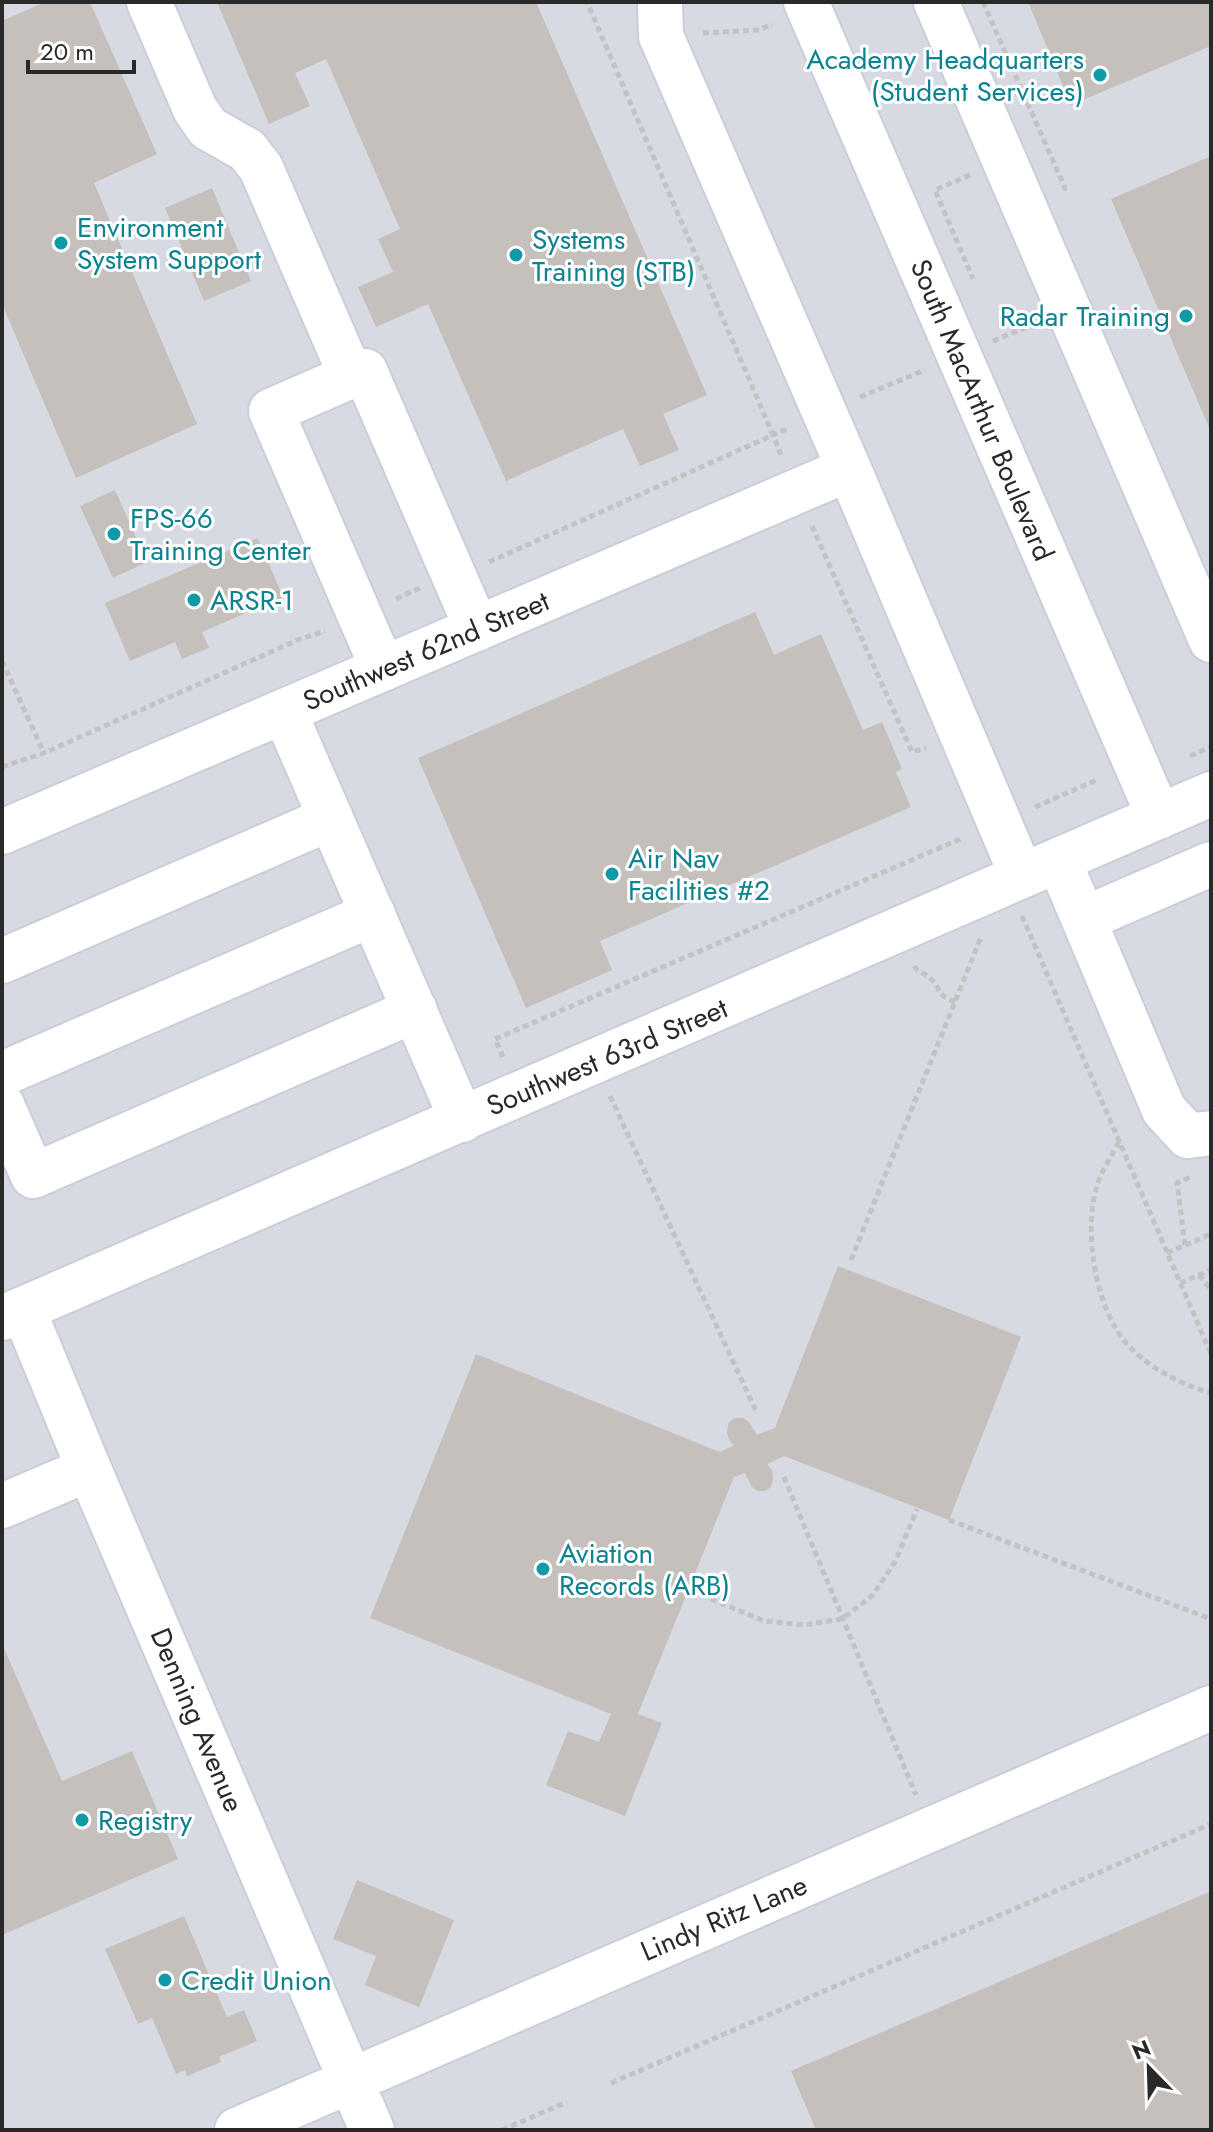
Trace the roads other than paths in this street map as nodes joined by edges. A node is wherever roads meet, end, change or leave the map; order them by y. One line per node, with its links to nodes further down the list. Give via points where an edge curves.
1 (149, 2): 5 (street, via 195,109 208,128 247,150 261,168)
2 (936, 2): 8 (street)
3 (807, 5): 12 (street, South MacArthur Boulevard)
4 (660, 11): 6 (street)
5 (351, 376): 7 (street, via 365,371); 9 (street, via 271,411)
6 (849, 469): 7 (street, Southwest 62nd Street); 16 (street)
7 (477, 629): 9 (street, Southwest 62nd Street)
8 (1211, 640)
9 (383, 669): 10 (street, Southwest 62nd Street)
10 (284, 711): 13 (street); 14 (street, Southwest 62nd Street)
11 (1211, 794): 12 (street, Southwest 63rd Street)
12 (1159, 817): 16 (street, Southwest 63rd Street)
13 (331, 818): 17 (street); 19 (street)
14 (2, 832)
15 (1211, 864): 18 (street)
16 (1040, 868): 18 (street); 23 (street, Southwest 63rd Street)
17 (373, 914): 20 (street); 21 (street)
18 (1084, 919): 24 (street, via 1164,1110)
19 (2, 961)
20 (415, 1010): 22 (street, via 33,1176); 23 (street)
21 (2, 1074)
22 (2, 1105)
23 (462, 1120): 25 (street, Southwest 63rd Street)
24 (1205, 1153)
25 (13, 1314): 26 (street, Denning Avenue)
26 (89, 1469): 27 (street); 29 (street, Denning Avenue)
27 (2, 1506)
28 (1211, 1708): 29 (street, Lindy Ritz Lane)
29 (351, 2081): 30 (street, Lindy Ritz Lane); 31 (street, Denning Avenue)
30 (237, 2130)
31 (372, 2130)

